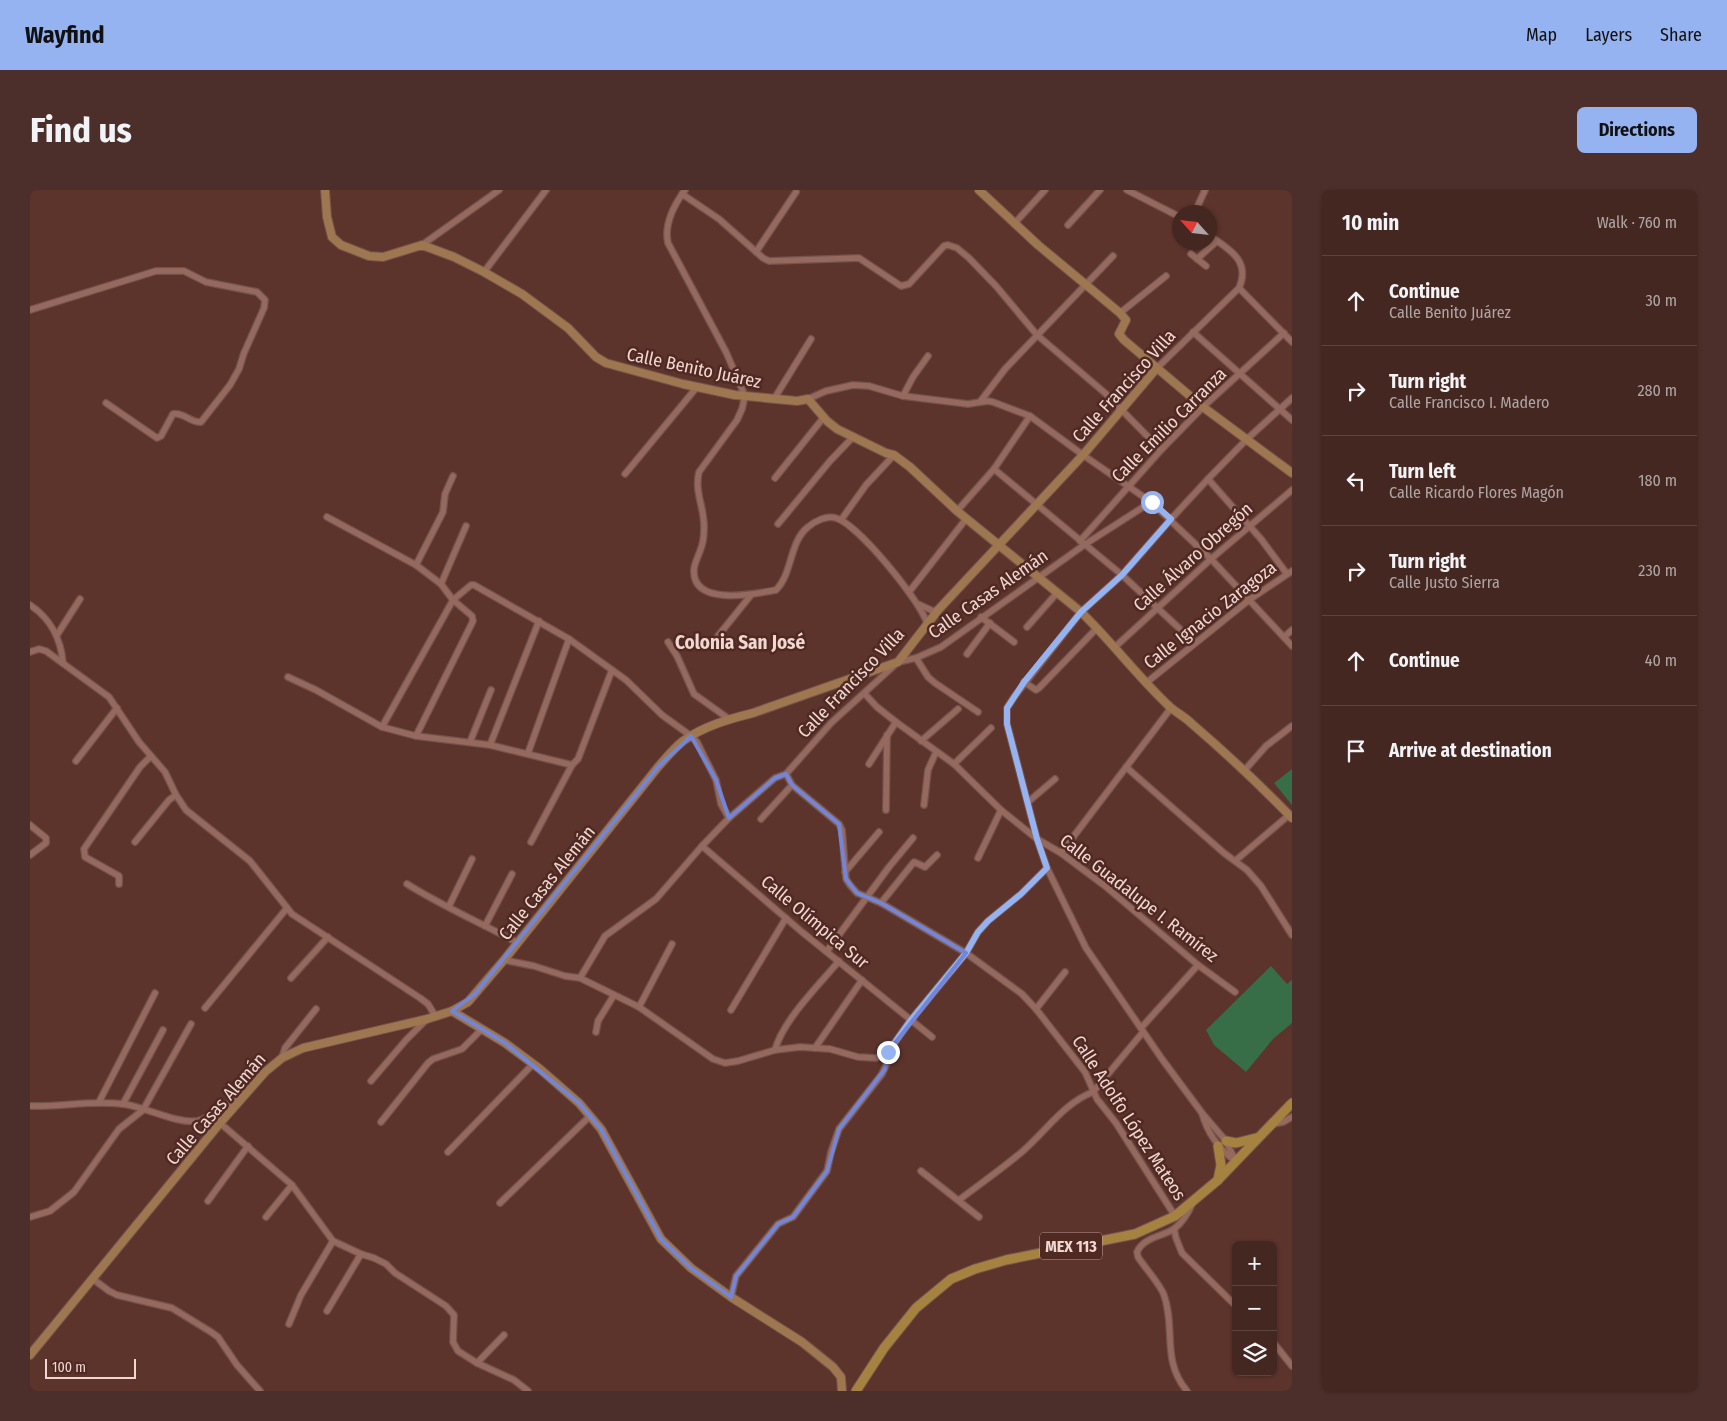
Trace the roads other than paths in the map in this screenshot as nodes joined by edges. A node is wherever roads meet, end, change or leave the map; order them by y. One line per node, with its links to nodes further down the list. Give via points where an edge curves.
1 (325, 190): 16 (street, via 332,237 340,245 368,256 382,257)
2 (499, 190): 16 (street)
3 (546, 190): 23 (street)
4 (978, 190): 13 (street)
5 (1045, 190): 13 (street)
6 (1100, 190): 14 (street)
7 (1127, 190): 12 (street)
8 (1205, 190): 11 (street)
9 (684, 192): 18 (street); 38 (street, via 667,225 668,244 726,352)
10 (796, 192): 18 (street)
11 (1198, 205)
12 (1172, 213)
13 (1014, 224): 25 (street)
14 (1068, 225)
15 (1217, 241): 26 (street, via 1231,250 1241,264)
16 (422, 245): 23 (street, Calle Benito Juárez)
17 (1207, 250): 21 (street)
18 (756, 252): 31 (street, via 770,261 859,258 905,286 944,246 952,245 986,276)
19 (1191, 254): 21 (street)
20 (1113, 256): 25 (street)
21 (1197, 259): 22 (street)
22 (1206, 266)
23 (484, 272): 37 (street, Calle Benito Juárez, via 522,294 568,328 601,361)
24 (1166, 276): 28 (street)
25 (1085, 285): 28 (street); 31 (street)
26 (1239, 288): 29 (street, Calle Francisco Villa); 30 (street)
27 (30, 310): 44 (street, via 156,271 184,271 206,282 260,293 265,300 239,369 201,422 180,413 173,414 157,438)
28 (1120, 312): 35 (street, via 1126,320 1119,334)
29 (1193, 332): 35 (street, Calle Francisco Villa); 36 (street)
30 (1284, 333): 33 (street); 36 (street, Calle Emilio Carranza)
31 (1036, 336): 43 (street); 47 (street)
32 (811, 339): 41 (street)
33 (1292, 342)
34 (928, 356): 39 (street)
35 (1156, 369): 45 (street); 47 (street, Calle Francisco Villa)
36 (1240, 374): 45 (street, Calle Emilio Carranza); 46 (street)
37 (697, 387): 38 (street, Calle Benito Juárez); 57 (street)
38 (745, 396): 41 (street, Calle Benito Juárez); 84 (street, via 737,420 699,472 697,487 704,530 694,571 703,590 714,594)
39 (903, 396): 42 (street, Calle Benito Juárez, via 853,385); 43 (street, Calle Benito Juárez, via 968,404)
40 (1292, 398): 46 (street)
41 (774, 399): 42 (street, Calle Benito Juárez)
42 (808, 399): 49 (street)
43 (980, 402): 48 (street, Calle Benito Juárez, via 993,402)
44 (106, 403)
45 (1203, 407): 52 (street); 53 (street, Calle Emilio Carranza)
46 (1279, 408): 50 (street); 52 (street)
47 (1122, 409): 53 (street); 55 (street, Calle Francisco Villa)
48 (1030, 416): 55 (street, Calle Benito Juárez); 56 (street)
49 (824, 417): 51 (street); 60 (street)
50 (1292, 420)
51 (853, 437): 54 (street); 71 (street)
52 (1246, 440): 58 (street); 61 (street)
53 (1161, 450): 62 (street, Calle Emilio Carranza)
54 (894, 455): 66 (street); 70 (street, via 866,485)
55 (1083, 455): 62 (street, Calle Benito Juárez); 65 (street, Calle Francisco Villa)
56 (994, 469): 65 (street); 66 (street)
57 (625, 474)
58 (1292, 474)
59 (453, 476): 77 (street, via 445,494 443,512)
60 (774, 478)
61 (1208, 479): 69 (street); 73 (street)
62 (1129, 486): 64 (street, Calle Benito Juárez); 74 (street, Calle Emilio Carranza)
63 (1292, 490): 73 (street, Calle Álvaro Obregón)
64 (1152, 502): 69 (street, Calle Benito Juárez); 74 (street, Calle Casas Alemán)
65 (1037, 504): 74 (street); 75 (street, Calle Francisco Villa)
66 (958, 511): 68 (street)
67 (327, 517): 77 (street)
68 (966, 519): 75 (street); 82 (street)
69 (1171, 519): 76 (street, Calle Benito Juárez); 79 (street)
70 (841, 520): 82 (street, via 856,529); 84 (street, via 831,517 806,528 781,586)
71 (778, 524)
72 (466, 526): 81 (street)
73 (1250, 527): 76 (street, Calle Álvaro Obregón); 78 (street)
74 (1082, 543): 79 (street); 80 (street, Calle Casas Alemán)
75 (999, 544): 80 (street); 91 (street, Calle Francisco Villa)
76 (1211, 559): 87 (street, Calle Benito Juárez); 90 (street, Calle Álvaro Obregón)
77 (416, 565): 81 (street)
78 (1290, 572): 87 (street, Calle Ignacio Zaragoza)
79 (1122, 575): 90 (street); 92 (street)
80 (1038, 577): 83 (street); 93 (street, Calle Casas Alemán)
81 (441, 584): 86 (street)
82 (909, 592): 88 (street)
83 (1057, 593): 92 (street); 97 (street)
84 (751, 595): 101 (street)
85 (80, 599): 100 (street)
86 (453, 600): 94 (street, via 474,585); 127 (street); 130 (street, via 472,616 473,621)
87 (1249, 600): 102 (street, Calle Benito Juárez); 106 (street, Calle Ignacio Zaragoza)
88 (916, 603): 91 (street, via 934,611); 95 (street)
89 (30, 604): 100 (street)
90 (1158, 608): 106 (street); 108 (street, Calle Álvaro Obregón)
91 (939, 609): 95 (street, Calle Francisco Villa)
92 (1081, 612): 98 (street); 116 (street)
93 (981, 617): 96 (street); 111 (street, Calle Casas Alemán, via 941,646)
94 (539, 621): 103 (street); 134 (street)
95 (927, 623): 112 (street, Calle Francisco Villa)
96 (990, 623): 105 (street); 110 (street)
97 (1027, 627)
98 (1098, 628): 108 (street); 116 (street, via 1039,688 1032,689)
99 (1292, 630): 102 (street)
100 (57, 635): 113 (street)
101 (718, 636)
102 (1284, 637): 107 (street, Calle Benito Juárez)
103 (569, 639): 114 (street); 136 (street)
104 (668, 642): 124 (street, via 694,694)
105 (1014, 642)
106 (1194, 643): 117 (street, Calle Ignacio Zaragoza)
107 (1292, 646)
108 (1115, 647): 117 (street)
109 (30, 652): 113 (street, via 46,651)
110 (967, 654)
111 (916, 658): 112 (street, Calle Casas Alemán); 123 (street, via 928,677)
112 (898, 662): 119 (street, Calle Francisco Villa); 124 (street, Calle Casas Alemán)
113 (63, 663): 120 (street, via 109,697)
114 (612, 670): 131 (street); 141 (street, via 578,759)
115 (288, 677): 127 (street)
116 (1024, 682): 148 (street, via 1007,708 1007,724)
117 (1146, 683): 121 (street)
118 (492, 690): 133 (street)
119 (864, 693): 125 (street, Calle Guadalupe I. Ramírez); 144 (street, Calle Francisco Villa, via 831,723)
120 (117, 708): 137 (street); 138 (street)
121 (1171, 708): 142 (street); 143 (street)
122 (958, 709): 132 (street)
123 (978, 712)
124 (729, 719): 131 (street, Calle Casas Alemán)
125 (896, 722): 129 (street); 132 (street, Calle Guadalupe I. Ramírez)
126 (1292, 726): 143 (street, via 1266,746)
127 (382, 727): 130 (street)
128 (991, 728): 140 (street)
129 (887, 735): 139 (street); 150 (street)
130 (416, 736): 133 (street)
131 (691, 736): 153 (street, via 716,780 721,804); 181 (street, Calle Casas Alemán, via 658,767)
132 (921, 741): 135 (street, Calle Guadalupe I. Ramírez)
133 (470, 742): 134 (street)
134 (490, 745): 136 (street)
135 (936, 752): 140 (street, Calle Guadalupe I. Ramírez); 149 (street, via 928,770)
136 (528, 753): 141 (street)
137 (151, 756): 147 (street, via 165,772); 171 (street, via 84,849 85,857 119,876)
138 (76, 761)
139 (869, 764)
140 (954, 764): 151 (street, Calle Guadalupe I. Ramírez)
141 (572, 765): 160 (street)
142 (1126, 767): 162 (street); 167 (street)
143 (1244, 771): 152 (street)
144 (786, 774): 146 (street, Calle Adolfo López Mateos); 153 (street, Calle Francisco Villa, via 775,778)
145 (1054, 779): 148 (street)
146 (792, 785): 154 (street); 169 (street, Calle Adolfo López Mateos, via 839,824)
147 (176, 795): 159 (street); 176 (street, via 194,818 250,861)
148 (1028, 802): 158 (street)
149 (924, 805)
150 (886, 810)
151 (1001, 810): 158 (street, Calle Guadalupe I. Ramírez); 165 (street)
152 (1291, 816): 167 (street)
153 (729, 818): 161 (street, Calle Francisco Villa)
154 (761, 819)
155 (30, 825): 163 (street, via 47,841)
156 (878, 832): 169 (street)
157 (913, 838): 173 (street)
158 (1037, 839): 162 (street, Calle Guadalupe I. Ramírez); 168 (street)
159 (134, 842)
160 (531, 842)
161 (702, 846): 177 (street, Calle Olímpica Sur); 190 (street, Calle Francisco Villa, via 656,899 605,936)
162 (1061, 853): 187 (street, Calle Guadalupe I. Ramírez)
163 (30, 855)
164 (937, 855): 174 (street, via 925,867 914,862)
165 (978, 858)
166 (472, 859): 175 (street)
167 (1235, 861): 179 (street, via 1260,886)
168 (1047, 868): 184 (street, via 988,921); 207 (street, via 1086,948)
169 (846, 872): 173 (street, Calle Adolfo López Mateos, via 850,885)
170 (512, 874): 178 (street)
171 (119, 884)
172 (407, 884): 175 (street)
173 (866, 897): 174 (street, Calle Adolfo López Mateos); 183 (street)
174 (881, 903): 184 (street, Calle Adolfo López Mateos)
175 (449, 906): 178 (street)
176 (287, 908): 180 (street); 196 (street)
177 (786, 918): 183 (street, Calle Olímpica Sur); 199 (street)
178 (486, 926): 181 (street)
179 (1292, 934)
180 (328, 937): 189 (street); 201 (street, via 420,998)
181 (518, 943): 185 (street, Calle Casas Alemán)
182 (672, 944): 195 (street)
183 (827, 951): 186 (street, Calle Olímpica Sur)
184 (966, 953): 198 (street, Calle Adolfo López Mateos, via 1022,994); 203 (street)
185 (504, 960): 190 (street); 200 (street, Calle Casas Alemán, via 468,1002)
186 (839, 961): 191 (street, Calle Olímpica Sur); 211 (street, via 789,1022)
187 (1198, 965): 192 (street, Calle Guadalupe I. Ramírez); 207 (street)
188 (1065, 972): 198 (street)
189 (291, 978)
190 (580, 978): 194 (street)
191 (862, 980): 203 (street, Calle Olímpica Sur); 210 (street)
192 (1235, 992)
193 (155, 993): 218 (street)
194 (614, 995): 195 (street); 208 (street, via 598,1021)
195 (639, 1007): 211 (street, via 713,1059 738,1061)
196 (205, 1008)
197 (316, 1009): 213 (street, via 285,1048)
198 (1036, 1009): 216 (street, Calle Adolfo López Mateos, via 1085,1072)
199 (731, 1010)
200 (452, 1011): 201 (street, Calle Casas Alemán); 205 (street)
201 (436, 1017): 202 (street, Calle Casas Alemán)
202 (427, 1020): 213 (street, Calle Casas Alemán, via 303,1048); 215 (street)
203 (910, 1021): 209 (street, Calle Olímpica Sur); 212 (street)
204 (191, 1024): 222 (street)
205 (482, 1029): 214 (street); 226 (street, via 462,1049 428,1063)
206 (163, 1030): 220 (street)
207 (1142, 1030): 216 (street); 223 (street)
208 (596, 1032)
209 (932, 1037)
210 (815, 1048): 211 (street); 212 (street, via 876,1058)
211 (775, 1050)
212 (888, 1052): 249 (street, via 885,1069 839,1129 827,1171 793,1217 778,1224 736,1276)
213 (282, 1058): 217 (street, Calle Casas Alemán, via 264,1072)
214 (533, 1064): 224 (street); 232 (street)
215 (371, 1081)
216 (1093, 1092): 237 (street, via 1063,1112 1022,1152); 242 (street, Calle Adolfo López Mateos)
217 (241, 1098): 222 (street, via 196,1121); 227 (street, Calle Casas Alemán)
218 (99, 1102): 220 (street); 221 (street)
219 (1292, 1103): 228 (main road, MEX 113)
220 (123, 1104): 222 (street)
221 (30, 1106)
222 (143, 1110): 243 (street, via 118,1129 74,1192 50,1211)
223 (1202, 1113): 230 (street); 230 (street)
224 (590, 1116): 240 (street); 249 (street, via 601,1129 661,1239 691,1268)
225 (1292, 1117): 228 (street)
226 (381, 1122)
227 (220, 1123): 231 (street); 248 (street, Calle Casas Alemán)
228 (1271, 1125): 229 (main road, MEX 113)
229 (1259, 1138): 230 (main road, via 1244,1143); 233 (main road, MEX 113)
230 (1222, 1144): 233 (street); 233 (street); 235 (main road)
231 (248, 1146): 236 (street); 238 (street)
232 (448, 1152)
233 (1236, 1162): 235 (main road, MEX 113)
234 (921, 1171): 237 (street)
235 (1218, 1180): 239 (main road, MEX 113)
236 (292, 1185): 241 (street); 246 (street)
237 (959, 1200): 244 (street)
238 (208, 1201)
239 (1193, 1202): 242 (main road, MEX 113); 245 (street, via 1186,1217)
240 (500, 1203)
241 (266, 1216)
242 (1176, 1216): 262 (main road, MEX 113, via 1135,1234 1006,1260 975,1268 951,1279 916,1308)
243 (30, 1217)
244 (979, 1217)
245 (1174, 1228): 250 (street, via 1182,1253); 263 (street, via 1144,1242 1137,1252 1164,1294 1172,1363)
246 (333, 1241): 247 (street); 252 (street, via 301,1295)
247 (361, 1254): 251 (street); 257 (street, via 386,1264 446,1306 454,1315 453,1342 458,1350)
248 (93, 1279): 255 (street, Calle Casas Alemán); 259 (street, via 118,1295 172,1308 211,1332)
249 (731, 1297): 261 (street, via 802,1342 833,1367 841,1377)
250 (1232, 1302)
251 (327, 1311)
252 (289, 1324)
253 (504, 1335): 257 (street)
254 (1277, 1346): 256 (street)
255 (30, 1355)
256 (1289, 1359): 258 (street)
257 (477, 1362): 260 (street, via 514,1380)
258 (1292, 1366)
259 (260, 1391)
260 (528, 1391)
261 (842, 1391)
262 (856, 1391)
263 (1187, 1391)

